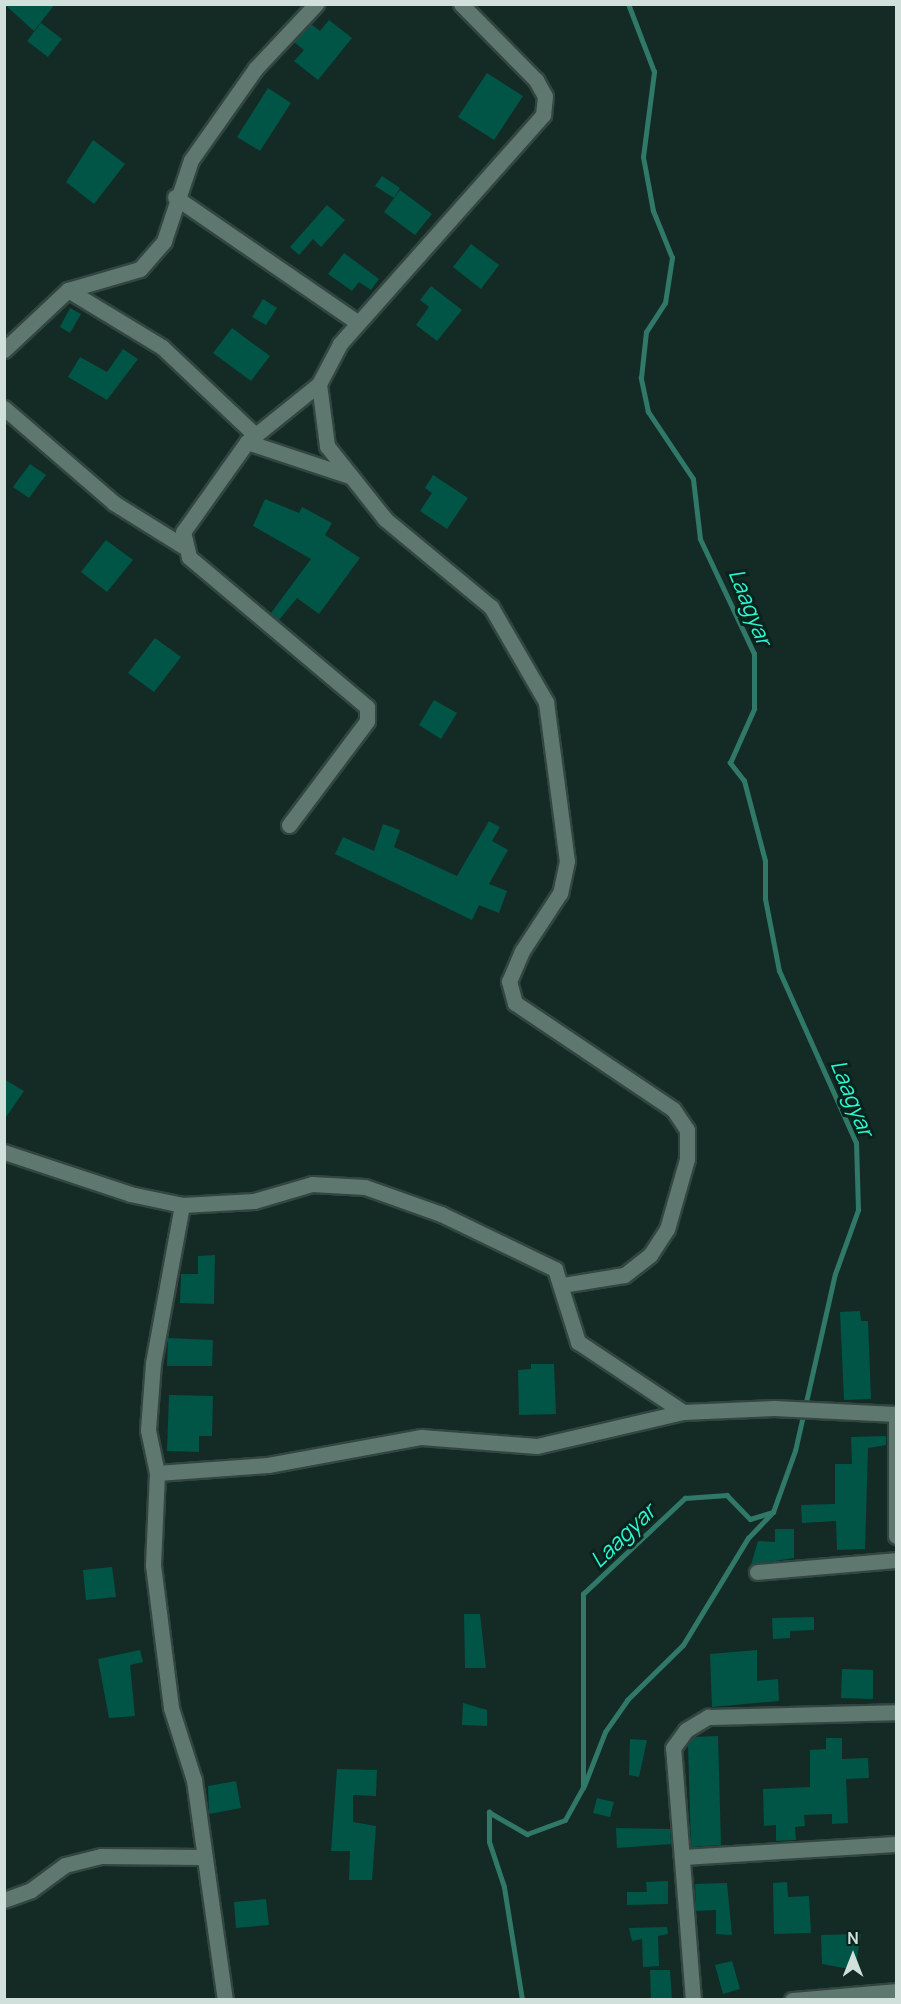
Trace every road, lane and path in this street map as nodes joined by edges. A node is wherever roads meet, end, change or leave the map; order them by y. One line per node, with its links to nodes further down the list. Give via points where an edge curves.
1 (316, 4): 3 (street, via 256,68 191,160)
2 (461, 4): 5 (street, via 536,80 545,96 543,115)
3 (175, 197): 4 (street, via 164,242 140,269); 5 (street)
4 (68, 290): 6 (street); 9 (street, via 162,347)
5 (358, 323): 7 (street)
6 (4, 350)
7 (320, 384): 9 (street); 10 (street, via 327,446)
8 (4, 408): 11 (street, via 114,503)
9 (251, 439): 10 (street); 11 (street, via 183,532)
10 (350, 476): 15 (street, via 384,519 491,607 546,702 567,861 560,893 522,951 509,981 515,1003 674,1109 687,1130 687,1158 666,1229 651,1255 624,1275)
11 (183, 546): 12 (street, via 274,632 367,707 367,721)
12 (289, 825)
13 (4, 1152): 14 (street, via 130,1194)
14 (182, 1205): 15 (street, via 254,1201 312,1184 365,1187 441,1214 555,1269); 18 (street, via 153,1363 148,1430)
15 (562, 1285): 16 (street, via 578,1342)
16 (683, 1412): 17 (street, via 774,1408); 18 (street, via 537,1446 421,1437 268,1465)
17 (896, 1414): 19 (street)
18 (157, 1473): 24 (street, via 153,1565 157,1609 169,1661 171,1708 194,1780)
19 (897, 1536)
20 (897, 1560): 21 (street)
21 (757, 1572)
22 (897, 1712): 25 (street, via 708,1717 686,1730 673,1748)
23 (897, 1844): 25 (street)
24 (201, 1857): 26 (street, via 101,1856 64,1865 31,1890); 28 (street)
25 (682, 1857): 29 (street)
26 (4, 1900)
27 (897, 1991): 30 (street)
28 (225, 2000)
29 (693, 2000)
30 (792, 2000)

